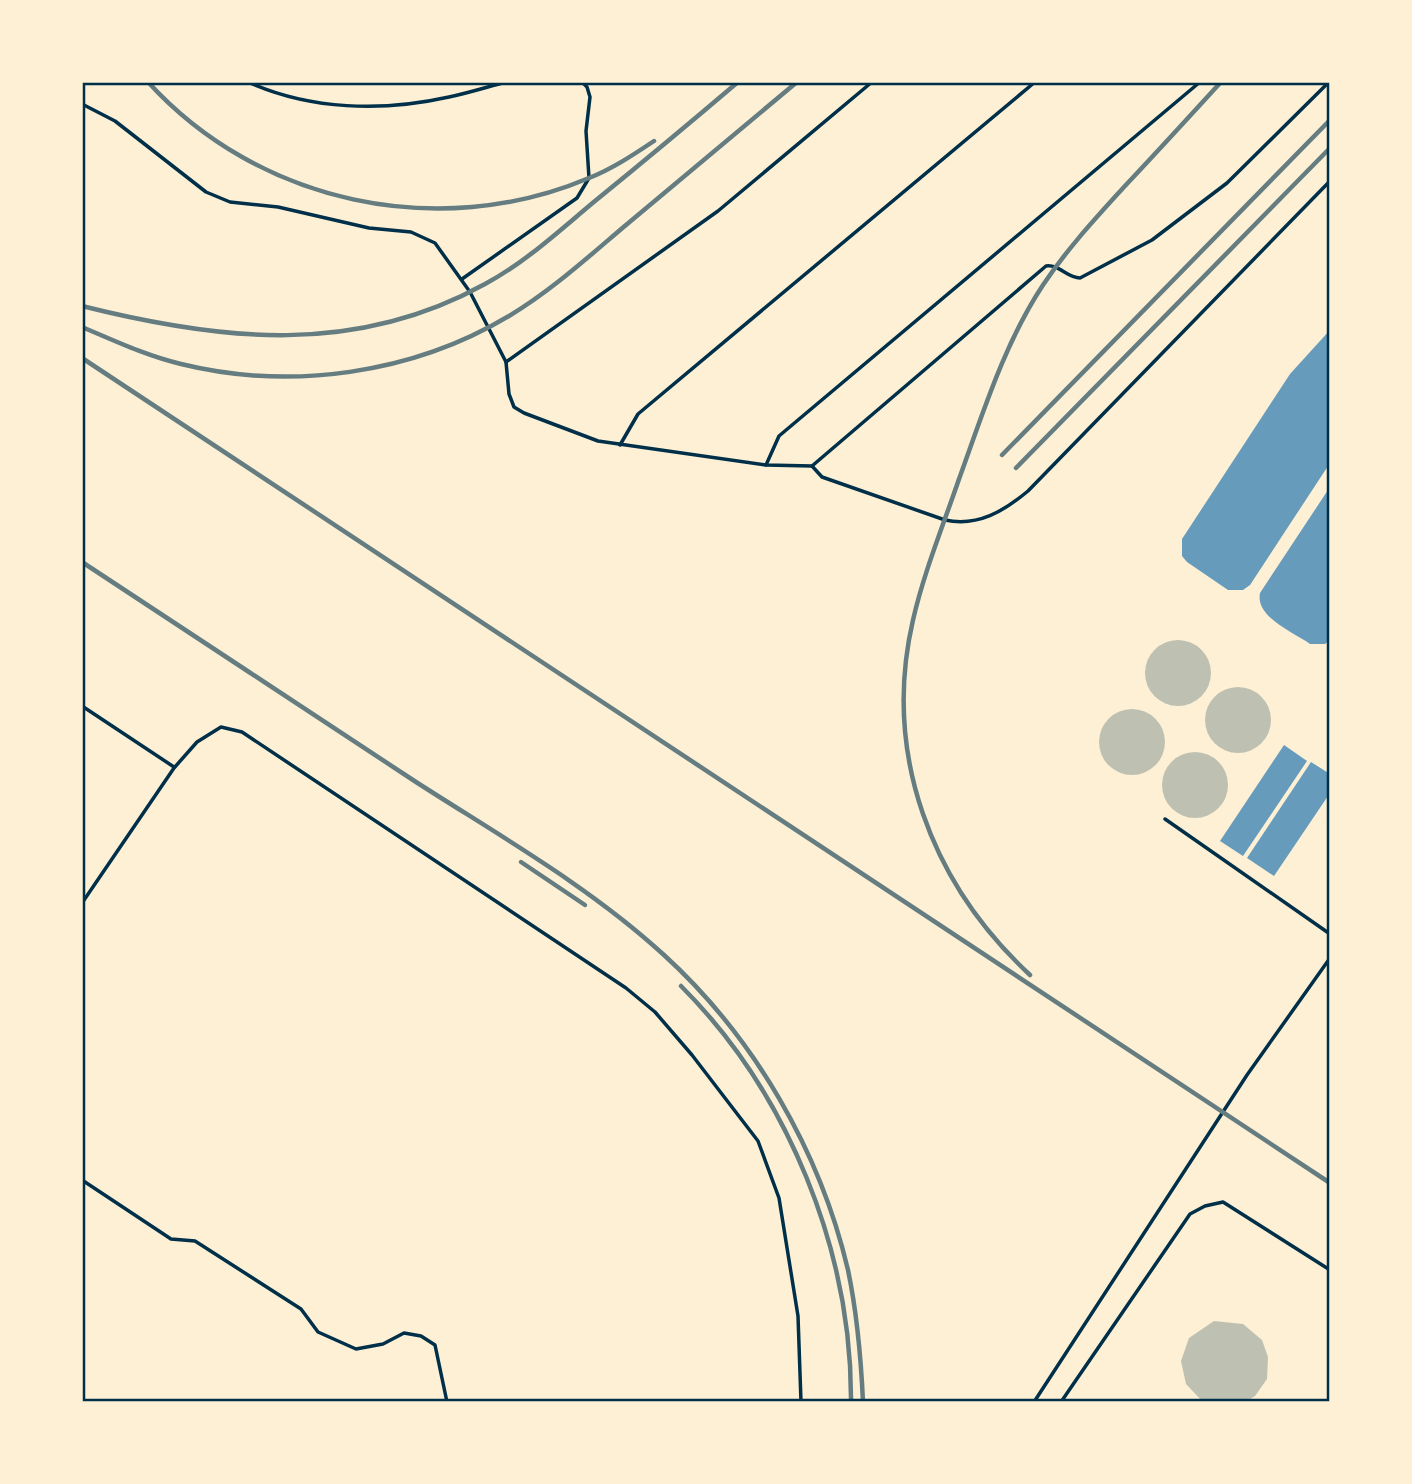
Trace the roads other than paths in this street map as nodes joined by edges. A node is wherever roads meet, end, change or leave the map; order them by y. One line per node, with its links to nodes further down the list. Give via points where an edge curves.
1 (248, 82): 2 (lane, via 301,101 374,106 450,97)
2 (506, 82)
3 (582, 82): 10 (lane, via 590,97 586,186 577,198)
4 (872, 82): 11 (lane, via 718,211)
5 (1035, 82): 12 (lane, via 638,414)
6 (1199, 82): 13 (lane, via 779,436)
7 (1329, 82): 14 (lane, via 1227,183 1152,240 1080,278 1046,266)
8 (82, 104): 10 (lane, via 115,121 206,192 230,202 278,207 369,229 411,232 435,243)
9 (1330, 181): 14 (lane, via 1028,491 1000,512 974,521 945,520 822,477)
10 (462, 279): 11 (lane)
11 (506, 362): 12 (lane, via 514,407 598,441)
12 (620, 444): 13 (lane)
13 (766, 465): 14 (lane)
14 (812, 466)
15 (82, 706): 16 (lane)
16 (174, 768): 18 (lane); 24 (lane, via 197,742 221,727 242,732 626,988 655,1012 758,1141 779,1198 798,1316)
17 (1165, 819): 19 (lane)
18 (82, 903)
19 (1330, 934)
20 (1330, 958): 25 (lane, via 1247,1075)
21 (82, 1180): 23 (lane, via 170,1239 195,1241 301,1309 318,1332 356,1349 404,1334 421,1336 435,1345)
22 (1330, 1270): 26 (lane, via 1223,1202 1205,1206 1190,1214)
23 (447, 1402)
24 (801, 1402)
25 (1034, 1402)
26 (1061, 1402)

